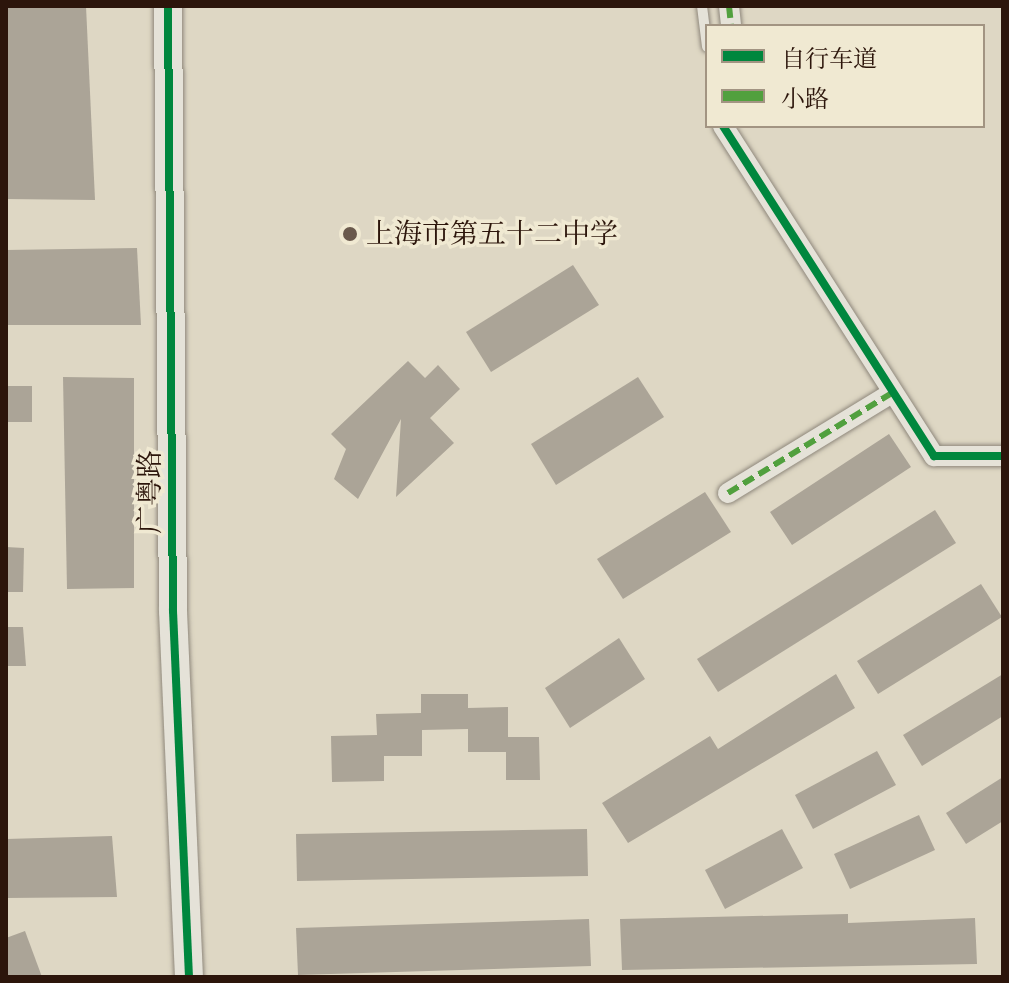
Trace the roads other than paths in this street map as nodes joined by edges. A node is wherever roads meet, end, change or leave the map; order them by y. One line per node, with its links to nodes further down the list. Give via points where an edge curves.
1 (168, 6): 8 (main road, 广粤路, via 173,611)
2 (702, 6): 3 (lane)
3 (705, 31)
4 (724, 128): 5 (street)
5 (892, 393): 6 (street, via 934,456); 7 (street)
6 (1003, 456)
7 (728, 493)
8 (189, 977)

